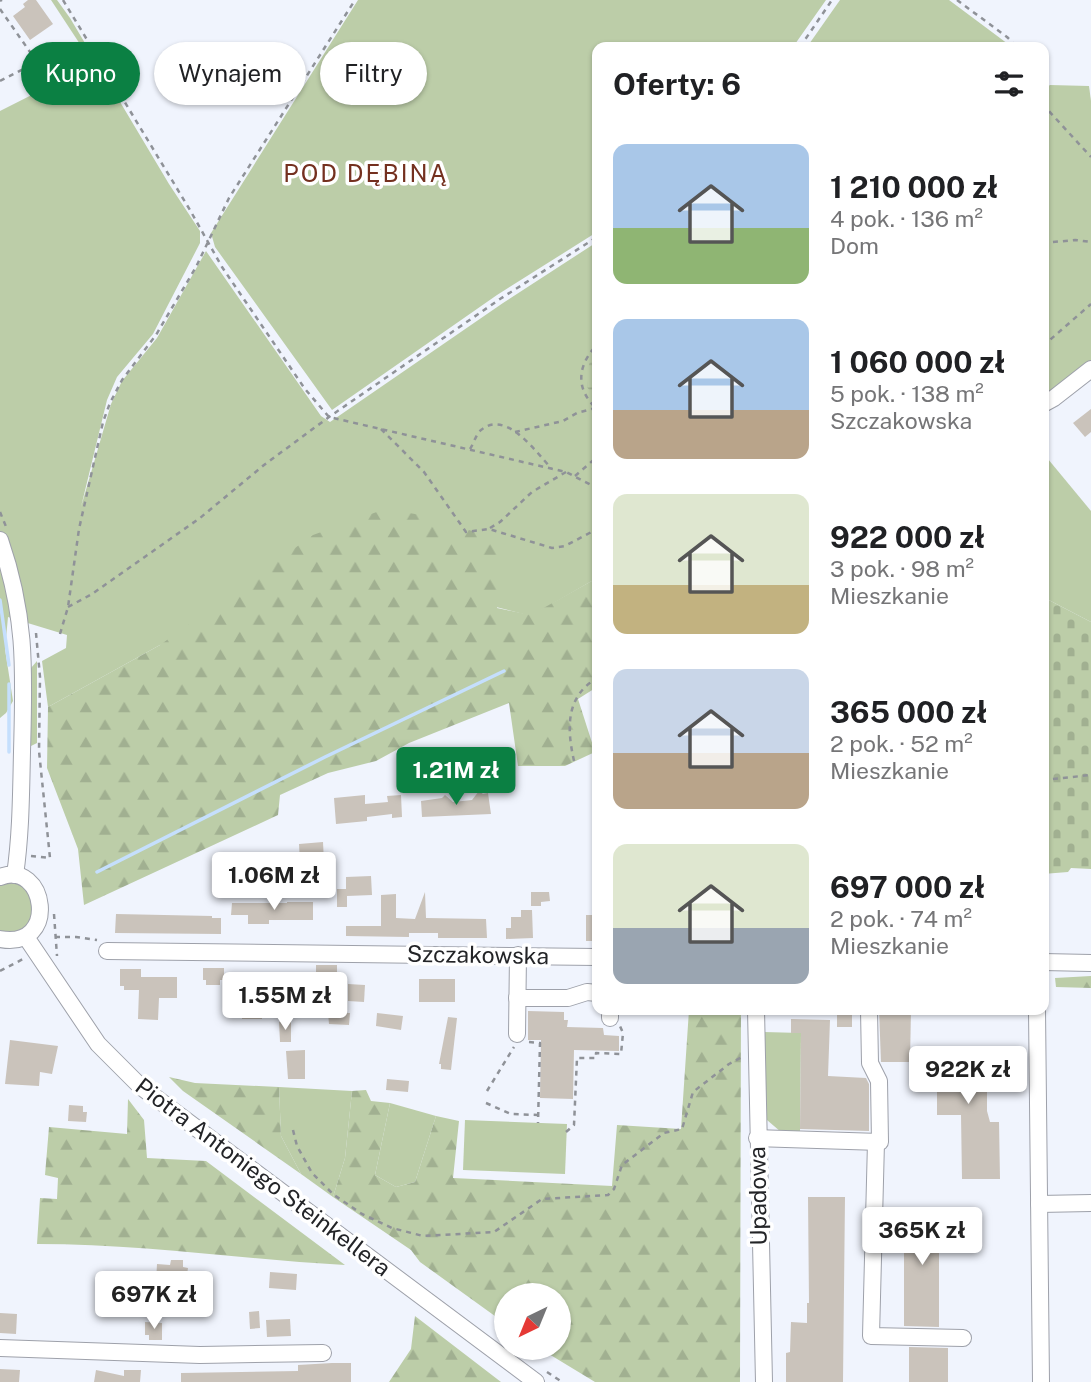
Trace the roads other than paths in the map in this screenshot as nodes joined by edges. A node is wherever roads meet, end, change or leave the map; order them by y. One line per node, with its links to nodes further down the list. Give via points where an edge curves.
1 (1091, 369): 2 (street)
2 (1049, 401)
3 (0, 540): 4 (street, via 17,598 24,656 22,797)
4 (8, 876): 5 (street, via 32,886 41,902 38,923)
5 (26, 937): 6 (street); 25 (street, Piotra Antoniego Steinkellera, via 98,1044 140,1086)
6 (1, 940)
7 (107, 951): 8 (street, Szczakowska)
8 (518, 956): 9 (street, Szczakowska); 13 (street)
9 (592, 957)
10 (1049, 962): 11 (street)
11 (1091, 963)
12 (592, 992): 13 (street, via 568,998)
13 (517, 998): 17 (street)
14 (756, 1015): 18 (street, Upadowa)
15 (869, 1015): 19 (street, via 870,1063 879,1081 880,1142)
16 (1037, 1015): 21 (street)
17 (518, 1036)
18 (757, 1138): 19 (street); 26 (street, Upadowa)
19 (876, 1142): 22 (street, via 871,1336)
20 (1091, 1203): 21 (street)
21 (1039, 1204): 27 (street)
22 (963, 1338)
23 (0, 1348): 24 (street, via 187,1355)
24 (323, 1353)
25 (536, 1382)
26 (764, 1382)
27 (1041, 1382)

